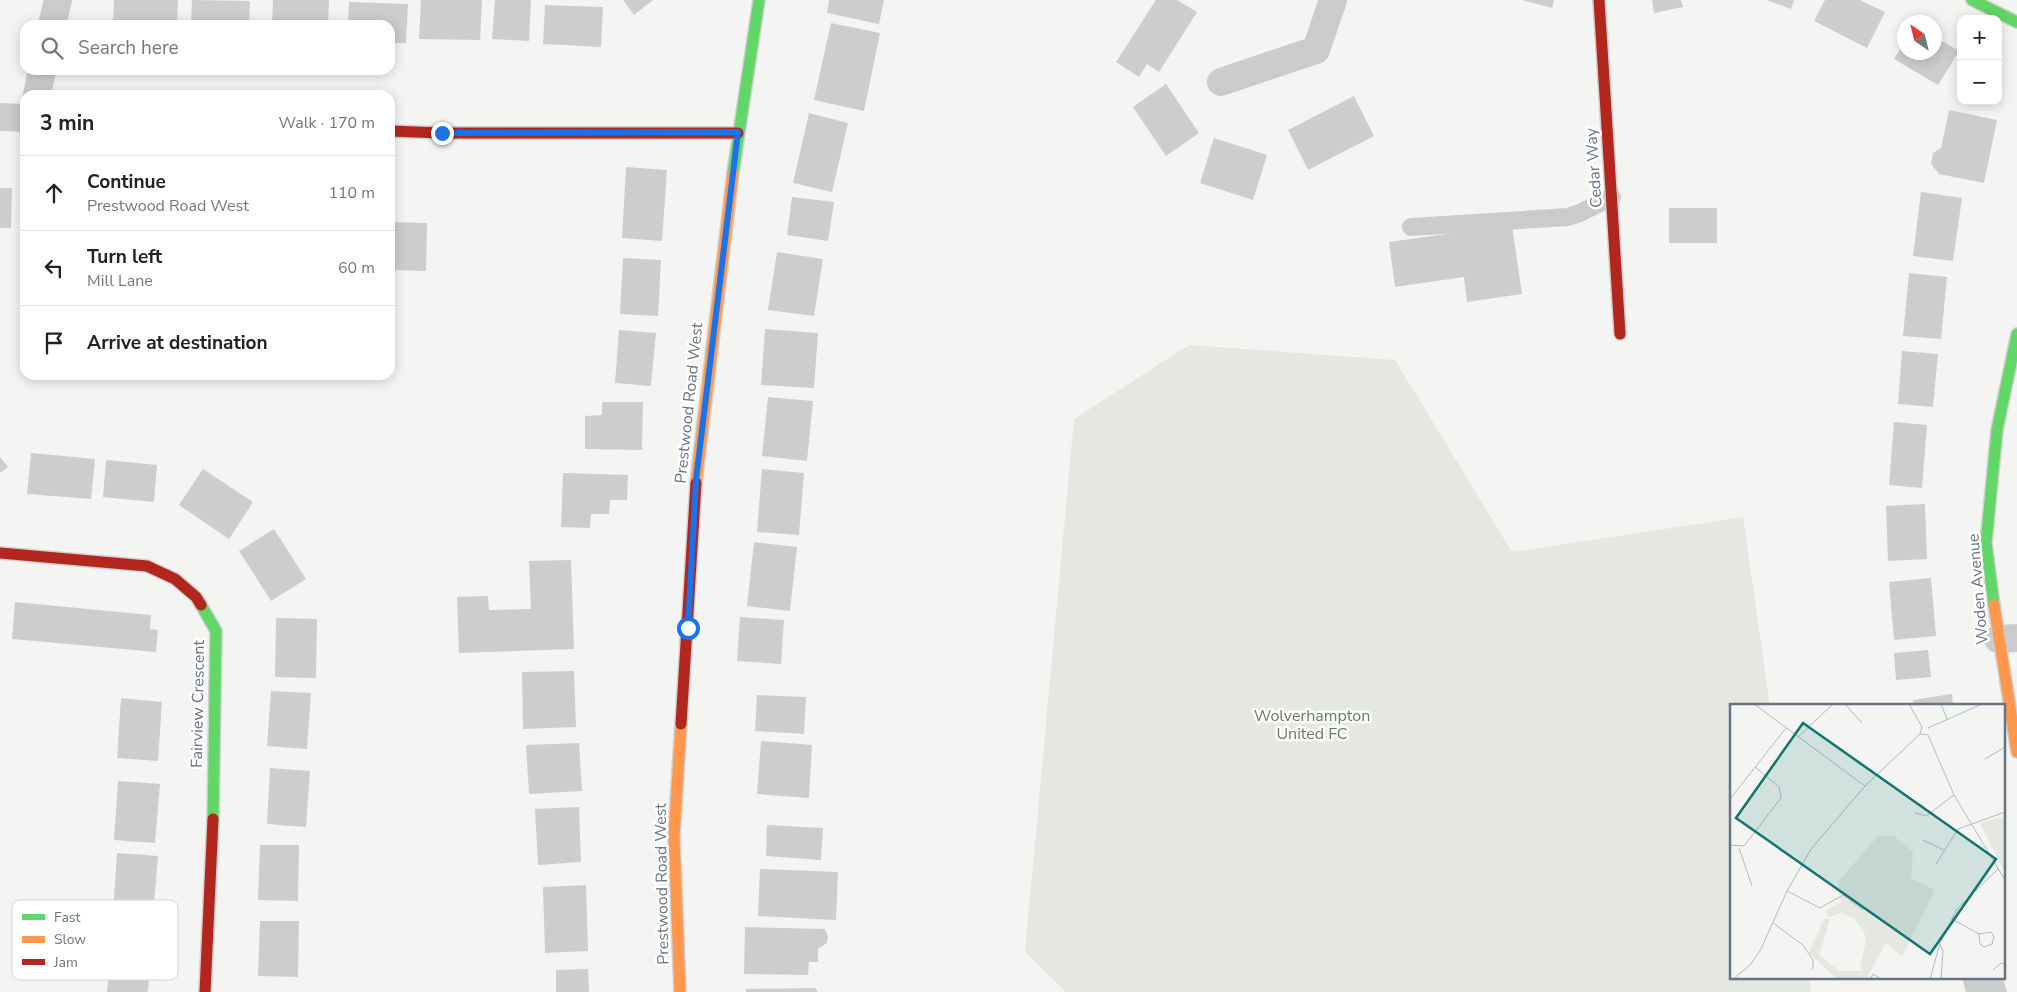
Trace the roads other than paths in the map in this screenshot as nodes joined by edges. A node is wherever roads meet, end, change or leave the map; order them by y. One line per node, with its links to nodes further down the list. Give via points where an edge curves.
1 (58, 0): 6 (street)
2 (759, 0): 14 (street, Prestwood Road West)
3 (1333, 0): 9 (street, via 1316,50)
4 (1599, 0): 15 (street, Cedar Way)
5 (1972, 0): 7 (street)
6 (53, 20)
7 (2017, 22)
8 (41, 75): 10 (street)
9 (1222, 82)
10 (38, 90)
11 (0, 117): 12 (street)
12 (20, 118)
13 (395, 131): 14 (street)
14 (738, 132): 23 (street, Prestwood Road West, via 696,480 674,836)
15 (1612, 197): 16 (lane, via 1568,217); 17 (street, Cedar Way)
16 (1411, 227)
17 (1620, 334)
18 (2017, 334): 20 (street, Woden Avenue, via 1997,430 1986,543)
19 (0, 553): 22 (street, Fairview Crescent, via 148,566 175,579 196,597 216,631 213,824)
20 (2007, 639): 21 (street, Woden Avenue)
21 (2017, 752)
22 (205, 992)
23 (680, 992)

